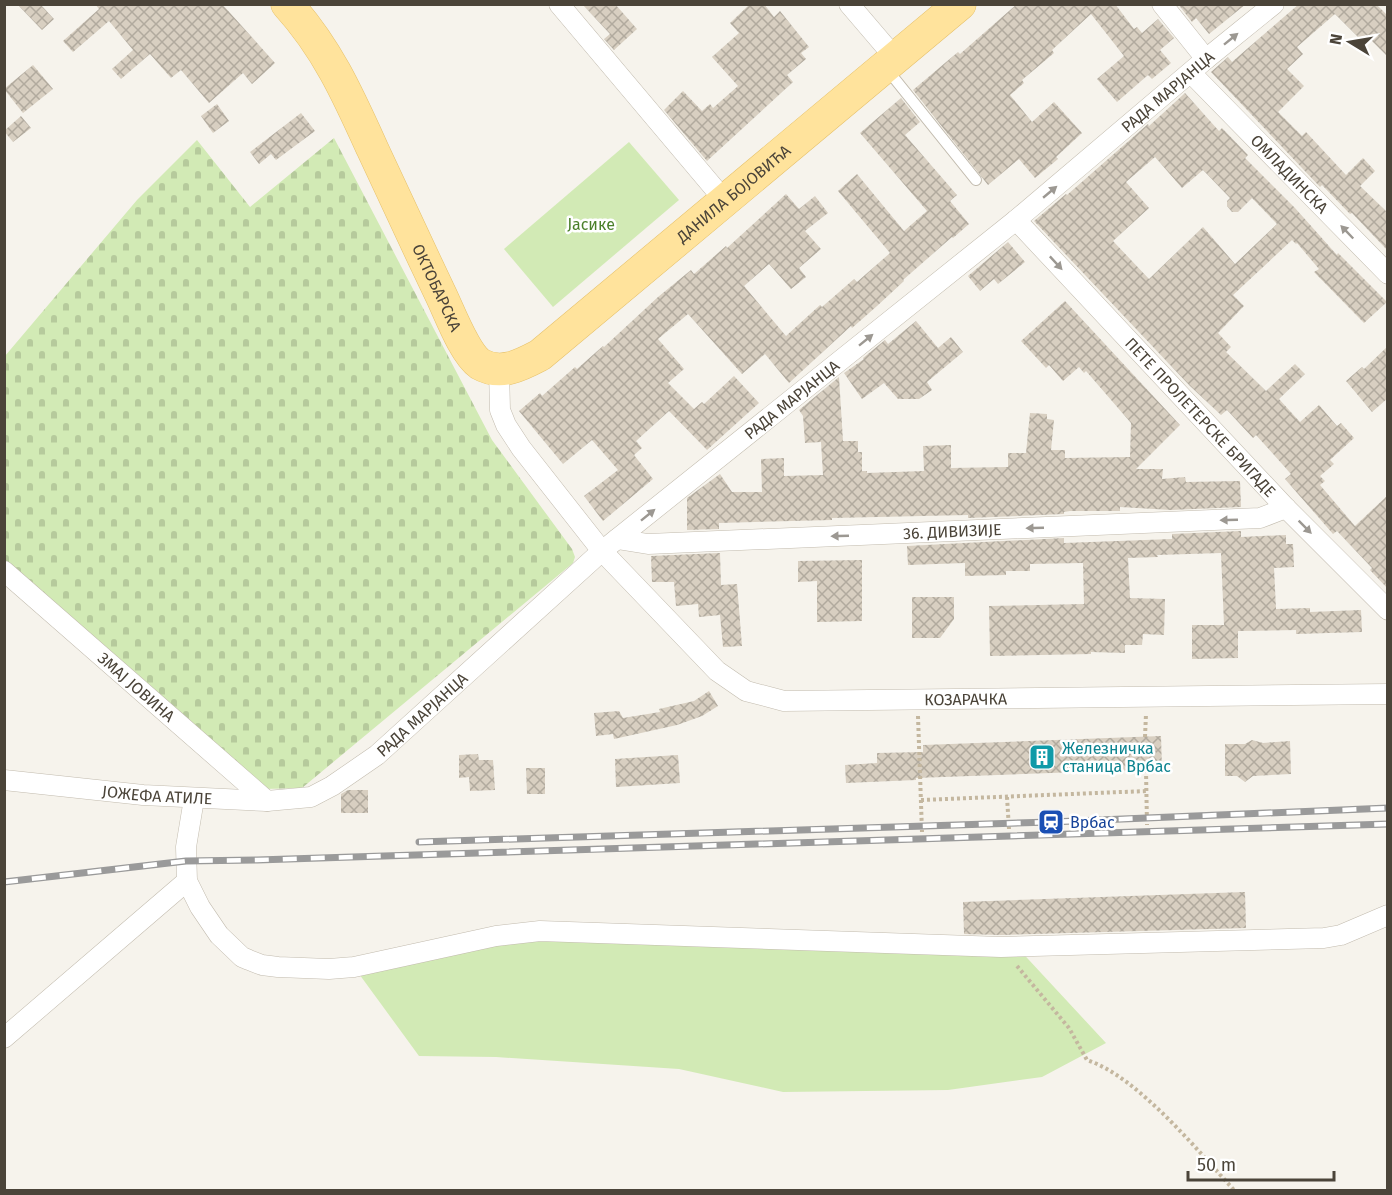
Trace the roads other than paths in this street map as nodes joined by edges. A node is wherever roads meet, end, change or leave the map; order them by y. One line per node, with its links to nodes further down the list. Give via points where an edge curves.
1 (287, 4): 14 (main road, ОКТОБАРСКА, via 318,42 340,78 473,358)
2 (559, 4): 11 (street)
3 (849, 4): 8 (street)
4 (960, 4): 8 (main road, ДАНИЛА БОЈОВИЋА)
5 (1162, 4): 7 (street)
6 (1275, 4): 7 (street, РАДА МАРЈАНЦА, one-way to 6)
7 (1206, 59): 9 (street, РАДА МАРЈАНЦА)
8 (891, 63): 10 (lane); 11 (main road, ДАНИЛА БОЈОВИЋА)
9 (1191, 73): 12 (street, РАДА МАРЈАНЦА, one-way to 9); 13 (street, ОМЛАДИНСКА, one-way to 9)
10 (976, 180)
11 (725, 201): 14 (main road, ДАНИЛА БОЈОВИЋА, via 540,355 513,369)
12 (1016, 220): 15 (street, ПЕТЕ ПРОЛЕТЕРСКЕ БРИГАДЕ, one-way to 15); 16 (street, РАДА МАРЈАНЦА, one-way to 12)
13 (1388, 274)
14 (499, 369): 16 (street, via 500,410 506,425 521,448)
15 (1286, 508): 16 (street, 36. ДИВИЗИЈЕ, one-way to 16, via 1260,518); 18 (street, ПЕТЕ ПРОЛЕТЕРСКЕ БРИГАДЕ, one-way to 18)
16 (610, 545): 19 (street, КОЗАРАЧКА, via 717,671 746,690 784,701); 21 (street, РАДА МАРЈАНЦА, via 377,755)
17 (4, 571): 23 (street, ЗМАЈ ЈОВИНА)
18 (1388, 610)
19 (1388, 694)
20 (4, 780): 22 (street, ЈОЖЕФА АТИЛЕ)
21 (311, 797): 23 (street, ЈОЖЕФА АТИЛЕ)
22 (194, 799): 23 (street, ЈОЖЕФА АТИЛЕ); 24 (street, via 186,847)
23 (267, 801)
24 (187, 880): 25 (street, via 200,907 231,948 249,960 278,967 354,968 496,936 540,931 1001,947 1324,938); 26 (street)
25 (1388, 915)
26 (4, 1038)

